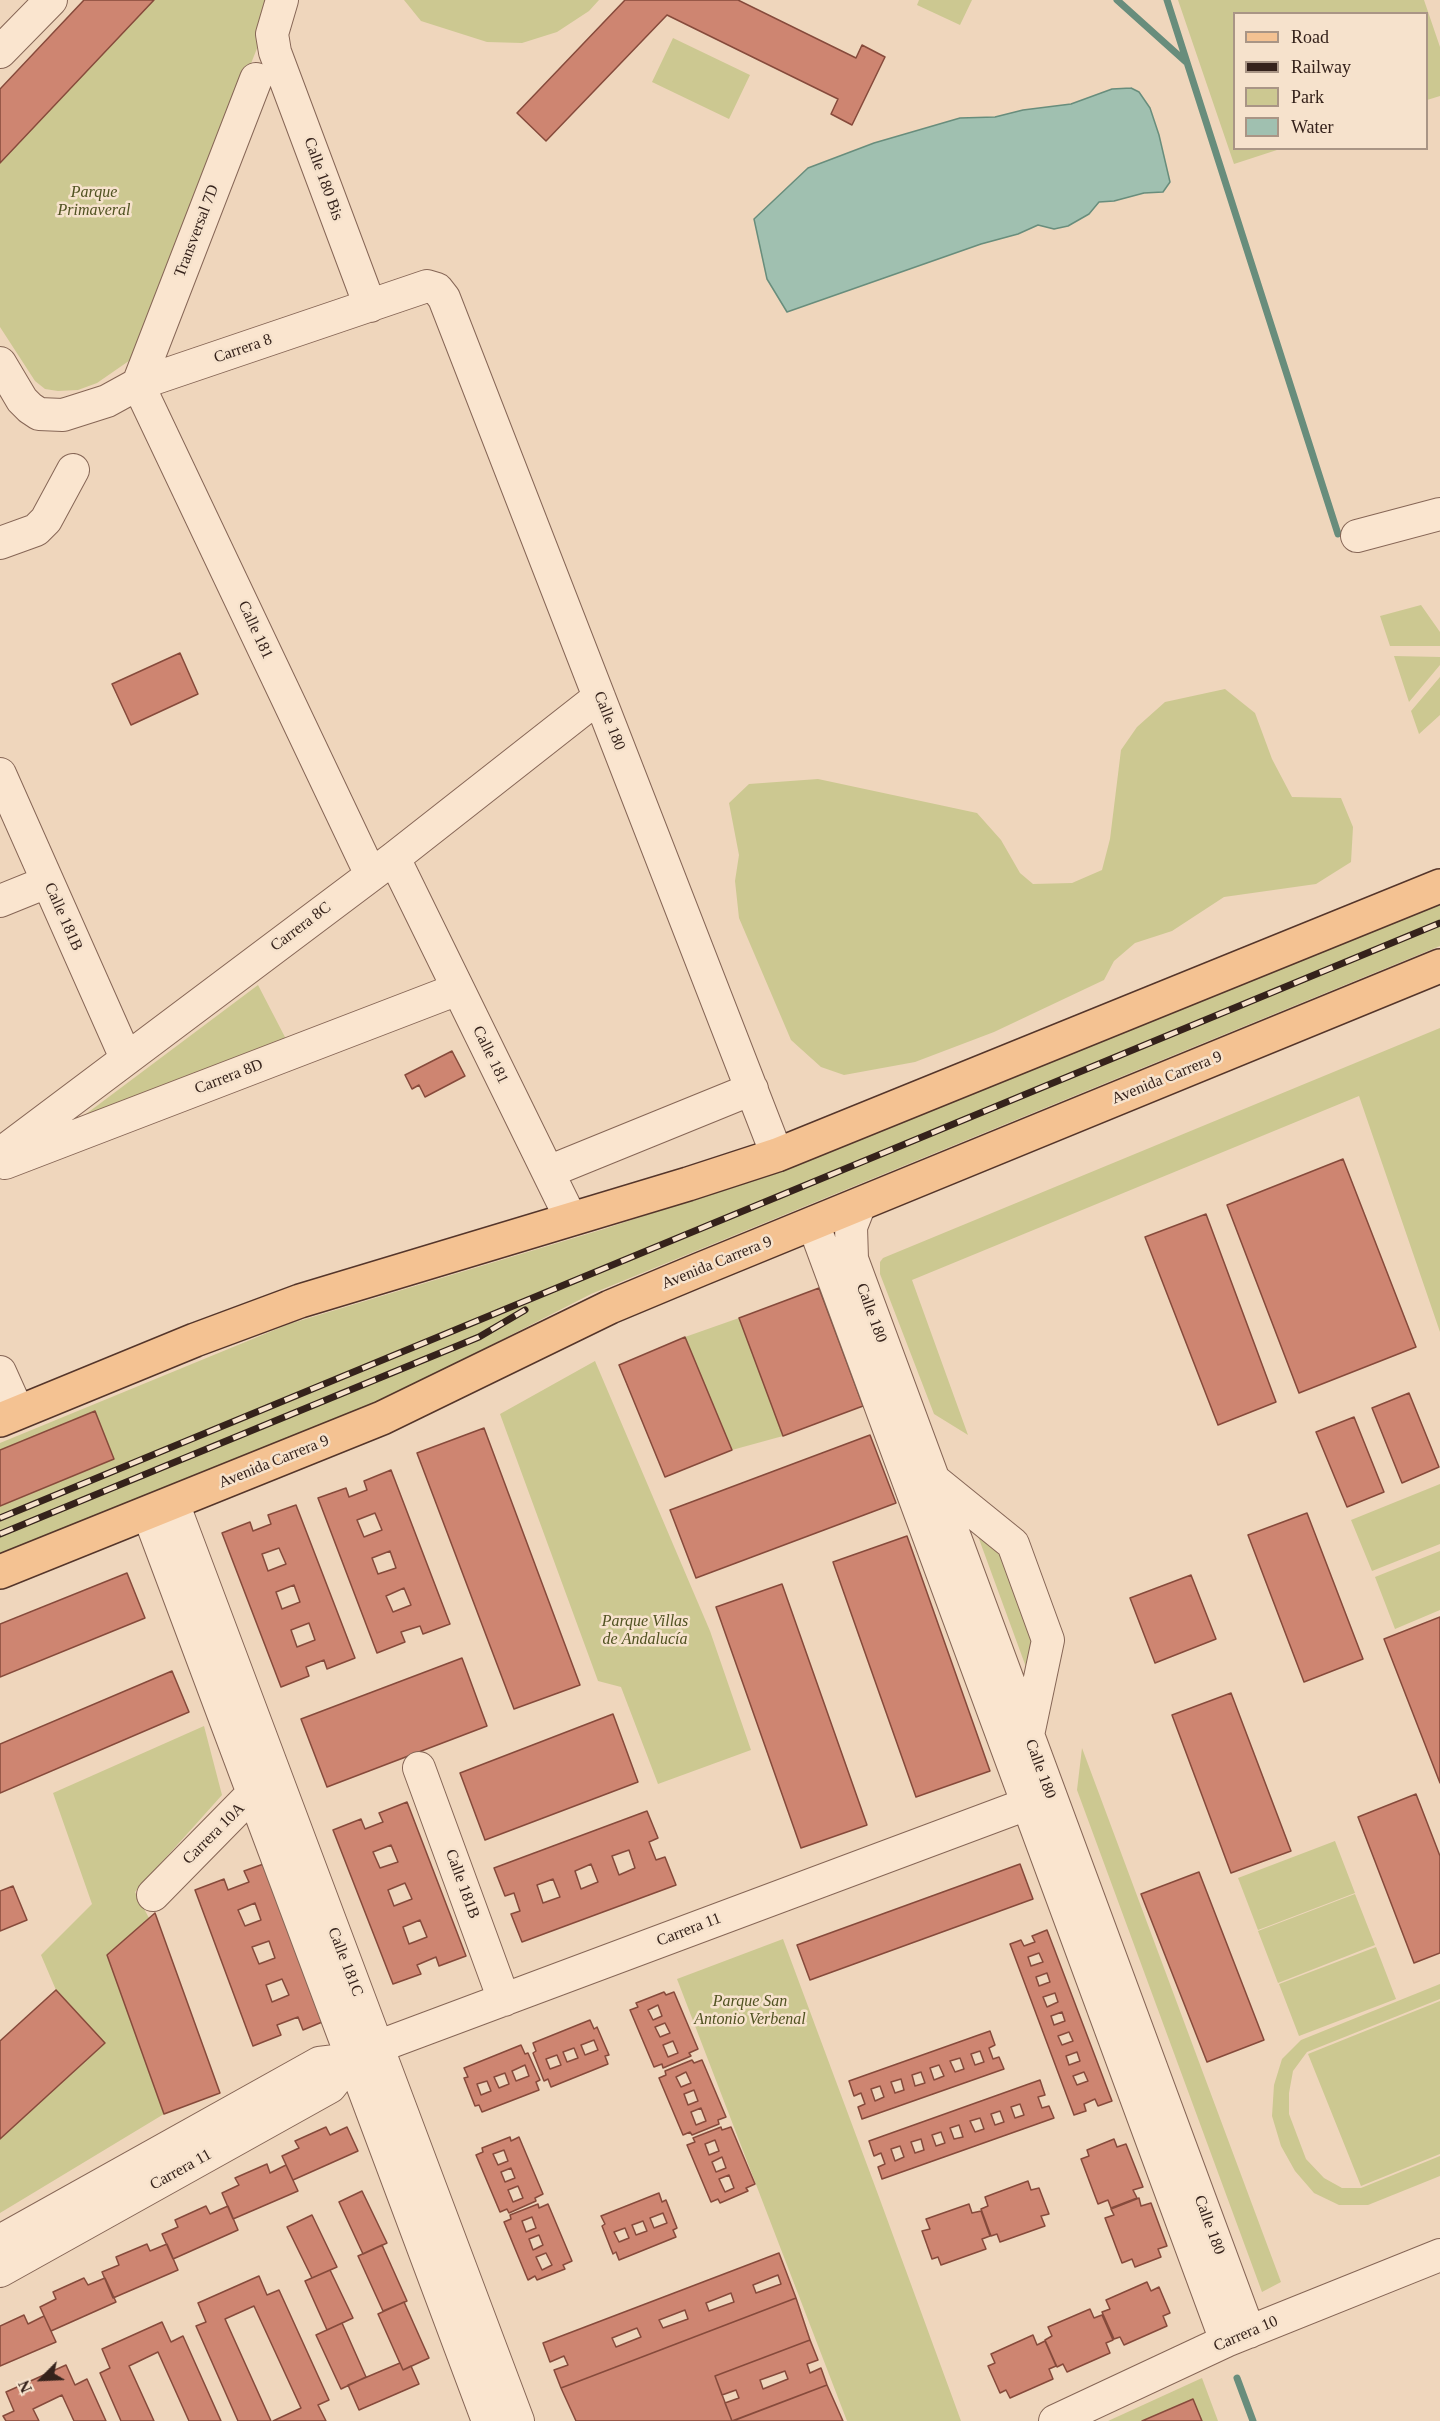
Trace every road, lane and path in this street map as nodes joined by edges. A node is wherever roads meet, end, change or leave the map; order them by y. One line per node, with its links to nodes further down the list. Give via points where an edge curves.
1 (51, 0): 3 (street)
2 (282, 0): 6 (street, Calle 180 Bis, via 272,34 275,52)
3 (0, 52)
4 (256, 79): 8 (street, Transversal 7D)
5 (436, 289): 6 (street, Carrera 8, via 427,286); 13 (street, Calle 180, via 444,298)
6 (370, 306): 8 (street, Carrera 8)
7 (0, 363): 8 (street, Carrera 8, via 22,400 39,414 63,415 107,401)
8 (138, 384): 15 (street, Calle 181)
9 (73, 470): 12 (street, via 46,520 36,530)
10 (1440, 514): 11 (street)
11 (1357, 536)
12 (0, 543)
13 (599, 697): 15 (street, Carrera 8C); 22 (street, Calle 180)
14 (0, 774): 16 (street, Calle 181B)
15 (383, 867): 20 (street, Calle 181); 21 (street, Carrera 8C)
16 (47, 882): 18 (street); 21 (street, Calle 181B)
17 (1440, 886): 24 (main road)
18 (0, 901)
19 (1440, 966): 27 (main road, Avenida Carrera 9)
20 (458, 989): 25 (street, Carrera 8D); 26 (street, Calle 181)
21 (126, 1058): 23 (street, Carrera 8C)
22 (752, 1089): 24 (street, Calle 180); 26 (street)
23 (0, 1154)
24 (777, 1155): 28 (main road)
25 (0, 1165)
26 (548, 1172): 28 (street, Calle 181)
27 (860, 1204): 29 (main road, Avenida Carrera 9); 32 (street, Calle 180, via 851,1227 852,1259)
28 (571, 1219): 31 (main road, via 300,1301)
29 (813, 1223): 33 (main road, Avenida Carrera 9, via 610,1307 382,1418); 38 (street, Calle 180)
30 (0, 1372): 31 (street)
31 (9, 1416)
32 (933, 1479): 35 (street, Calle 180); 35 (street, via 1014,1544 1048,1640)
33 (160, 1508): 34 (main road, Avenida Carrera 9); 37 (street, Calle 181C)
34 (0, 1572)
35 (1028, 1735): 45 (street, Calle 180)
36 (419, 1768): 40 (street, Calle 181B)
37 (263, 1783): 39 (street, Carrera 10A); 41 (street, Calle 181C)
38 (1027, 1804): 40 (street, Carrera 11); 45 (street, Calle 180)
39 (153, 1895)
40 (504, 2000): 41 (street, Carrera 11)
41 (365, 2053): 42 (street, Carrera 11, via 319,2063); 44 (street, Carrera 11, via 330,2087); 46 (street, Calle 181C); 47 (street, Calle 181C)
42 (0, 2241)
43 (1440, 2255): 45 (street, Carrera 10)
44 (0, 2271)
45 (1237, 2337): 48 (street, Carrera 10)
46 (488, 2421)
47 (518, 2421)
48 (1055, 2421)

